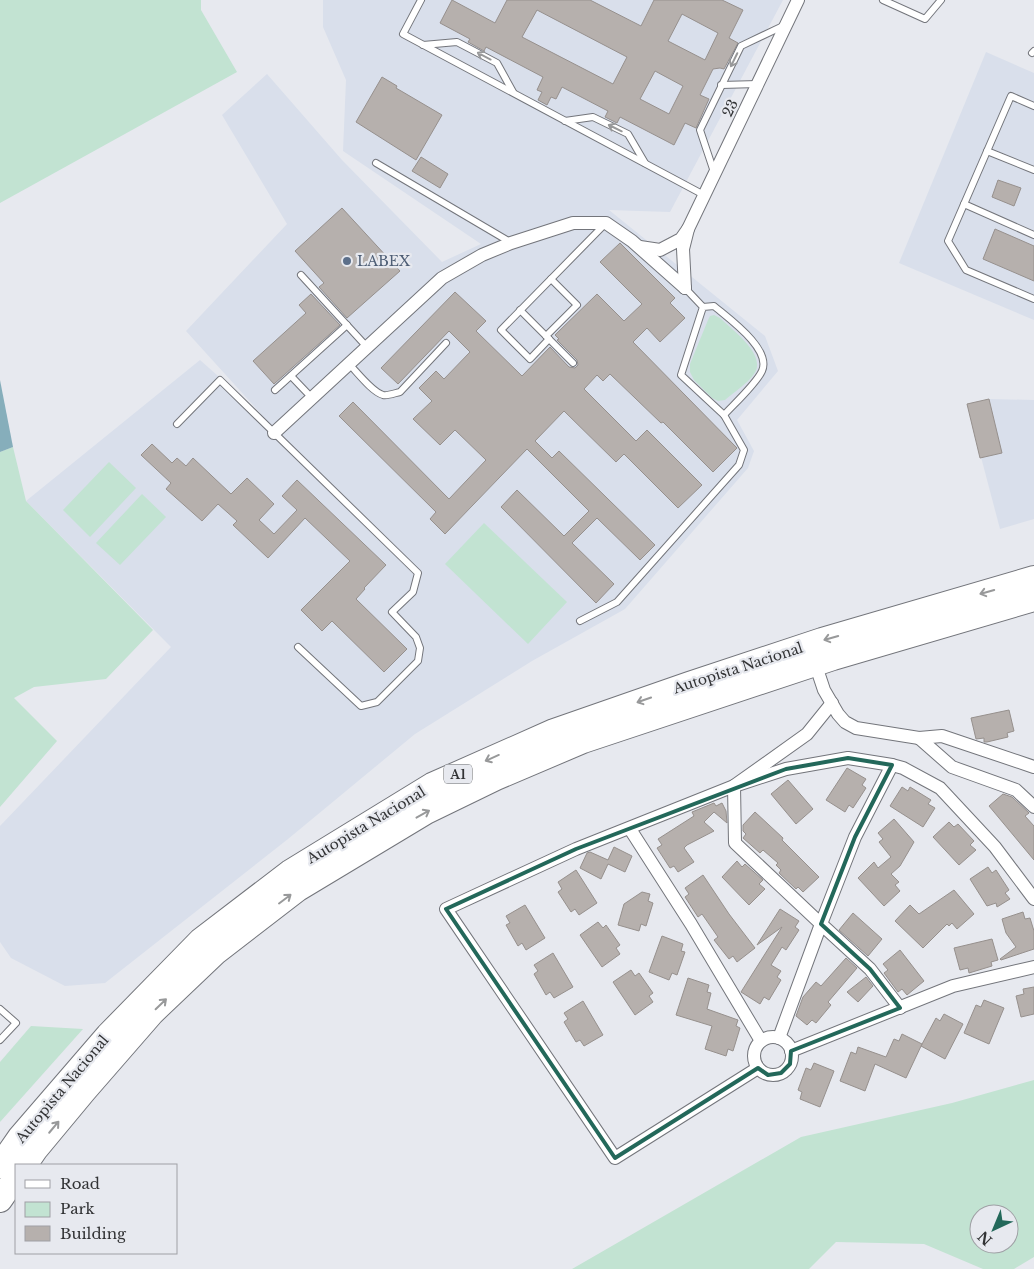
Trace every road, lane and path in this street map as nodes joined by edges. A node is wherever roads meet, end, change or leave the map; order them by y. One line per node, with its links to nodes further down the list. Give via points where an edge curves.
1 (421, 0): 6 (lane, via 403,34)
2 (798, 0): 5 (street, 23)
3 (883, 0): 4 (lane, via 925,19)
4 (941, 0)
5 (787, 24): 7 (street, 23); 8 (lane, one-way to 8, via 741,46)
6 (423, 45): 9 (lane); 9 (lane, one-way to 6, via 497,63 457,42)
7 (758, 84): 8 (lane); 16 (street, 23)
8 (721, 85): 16 (lane, via 700,130)
9 (513, 93): 11 (lane)
10 (1034, 106): 12 (lane, via 1011,96)
11 (564, 121): 14 (lane); 14 (lane, one-way to 11, via 628,134 593,117)
12 (988, 150): 15 (lane); 18 (lane)
13 (376, 163): 22 (lane)
14 (646, 164): 17 (lane)
15 (1034, 170)
16 (715, 174): 17 (street, 23)
17 (704, 195): 20 (street, 23)
18 (964, 204): 21 (lane); 27 (lane, via 948,241 966,270)
19 (606, 223): 22 (street, via 573,223); 23 (street); 25 (lane)
20 (688, 228): 23 (street, 23, via 681,238 660,250); 26 (street, 23, via 683,249)
21 (1034, 235)
22 (511, 243): 33 (street, via 442,278)
23 (640, 247): 26 (street)
24 (301, 275): 30 (lane)
25 (551, 279): 29 (lane); 31 (lane, via 577,305)
26 (685, 288): 28 (lane)
27 (1034, 299)
28 (703, 307): 39 (lane, via 681,375); 39 (lane, via 714,306 755,342 762,360 759,376)
29 (520, 310): 31 (lane); 31 (lane, via 501,330 530,359)
30 (347, 325): 33 (lane); 36 (lane)
31 (548, 337): 34 (lane)
32 (446, 344): 35 (lane, via 400,392 391,395 383,395 374,389)
33 (367, 347): 35 (street)
34 (573, 363)
35 (349, 364): 38 (street)
36 (291, 376): 37 (lane); 38 (lane)
37 (275, 390)
38 (312, 398): 41 (street)
39 (724, 415): 44 (lane, via 744,450 739,465 617,602)
40 (177, 424): 41 (lane, via 220,380)
41 (274, 433): 45 (lane, via 418,573 412,592 392,612 416,637 420,648 418,661 377,702 361,706)
42 (1034, 578): 65 (highway, Autopista Nacional / A1, one-way to 65, via 822,640 689,684 554,731 432,785 290,872 201,940 108,1035 20,1137)
43 (1034, 598): 46 (highway, Autopista Nacional / A1)
44 (580, 621)
45 (298, 647)
46 (815, 663): 47 (street); 64 (highway, Autopista Nacional / A1, one-way to 46, via 152,1013 215,953 298,889 426,812 496,778 583,742)
47 (832, 704): 48 (street, via 845,722 856,728); 51 (street, via 807,734)
48 (919, 738): 50 (street, via 942,736); 52 (street, via 952,766 1016,790)
49 (892, 765): 51 (street, via 848,758 786,769); 54 (street, via 940,788 995,847); 55 (street, via 855,837)
50 (1034, 767)
51 (734, 786): 53 (street); 55 (street, via 735,843)
52 (1034, 807)
53 (630, 829): 61 (street); 63 (street, via 576,849 446,909 615,1158)
54 (1034, 900)
55 (821, 924): 57 (street, via 870,970); 59 (street)
56 (1034, 966): 57 (street, via 953,986)
57 (900, 1008): 62 (street)
58 (0, 1009): 60 (lane, via 16,1023)
59 (779, 1038): 61 (street); 62 (street)
60 (0, 1040)
61 (762, 1041): 63 (street, via 757,1045 754,1056)
62 (791, 1052): 63 (street, via 790,1064 781,1073 768,1075)
63 (758, 1068)
64 (25, 1164)
65 (0, 1166)
66 (15, 1178): 67 (highway)
67 (0, 1200)

